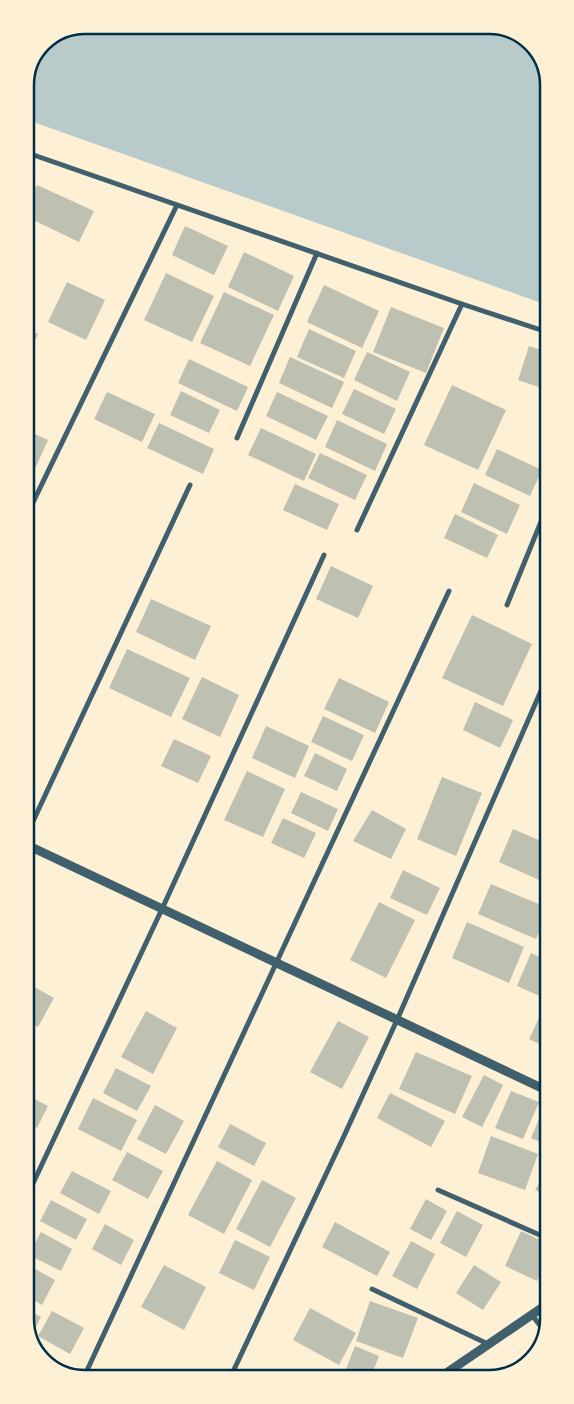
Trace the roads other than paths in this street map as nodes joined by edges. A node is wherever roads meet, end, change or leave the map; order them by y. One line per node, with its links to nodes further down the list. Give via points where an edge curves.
1 (34, 155): 2 (street)
2 (177, 205): 3 (street); 8 (street)
3 (317, 253): 4 (street); 6 (street)
4 (462, 304): 5 (street); 10 (street)
5 (540, 330)
6 (237, 438)
7 (190, 485): 15 (street)
8 (34, 501)
9 (540, 524): 13 (street)
10 (357, 530)
11 (324, 555): 17 (street)
12 (449, 591): 18 (street)
13 (507, 605)
14 (540, 693): 19 (street)
15 (34, 819)
16 (34, 848): 17 (street)
17 (162, 909): 18 (street); 21 (street)
18 (276, 963): 19 (street); 29 (street)
19 (397, 1020): 20 (street); 30 (street)
20 (540, 1087)
21 (34, 1181)
22 (438, 1190): 23 (street)
23 (540, 1235)
24 (372, 1289): 28 (street)
25 (540, 1309): 26 (street)
26 (532, 1315): 27 (street); 28 (street)
27 (539, 1325)
28 (489, 1344): 31 (street)
29 (87, 1370)
30 (234, 1370)
31 (451, 1370)

